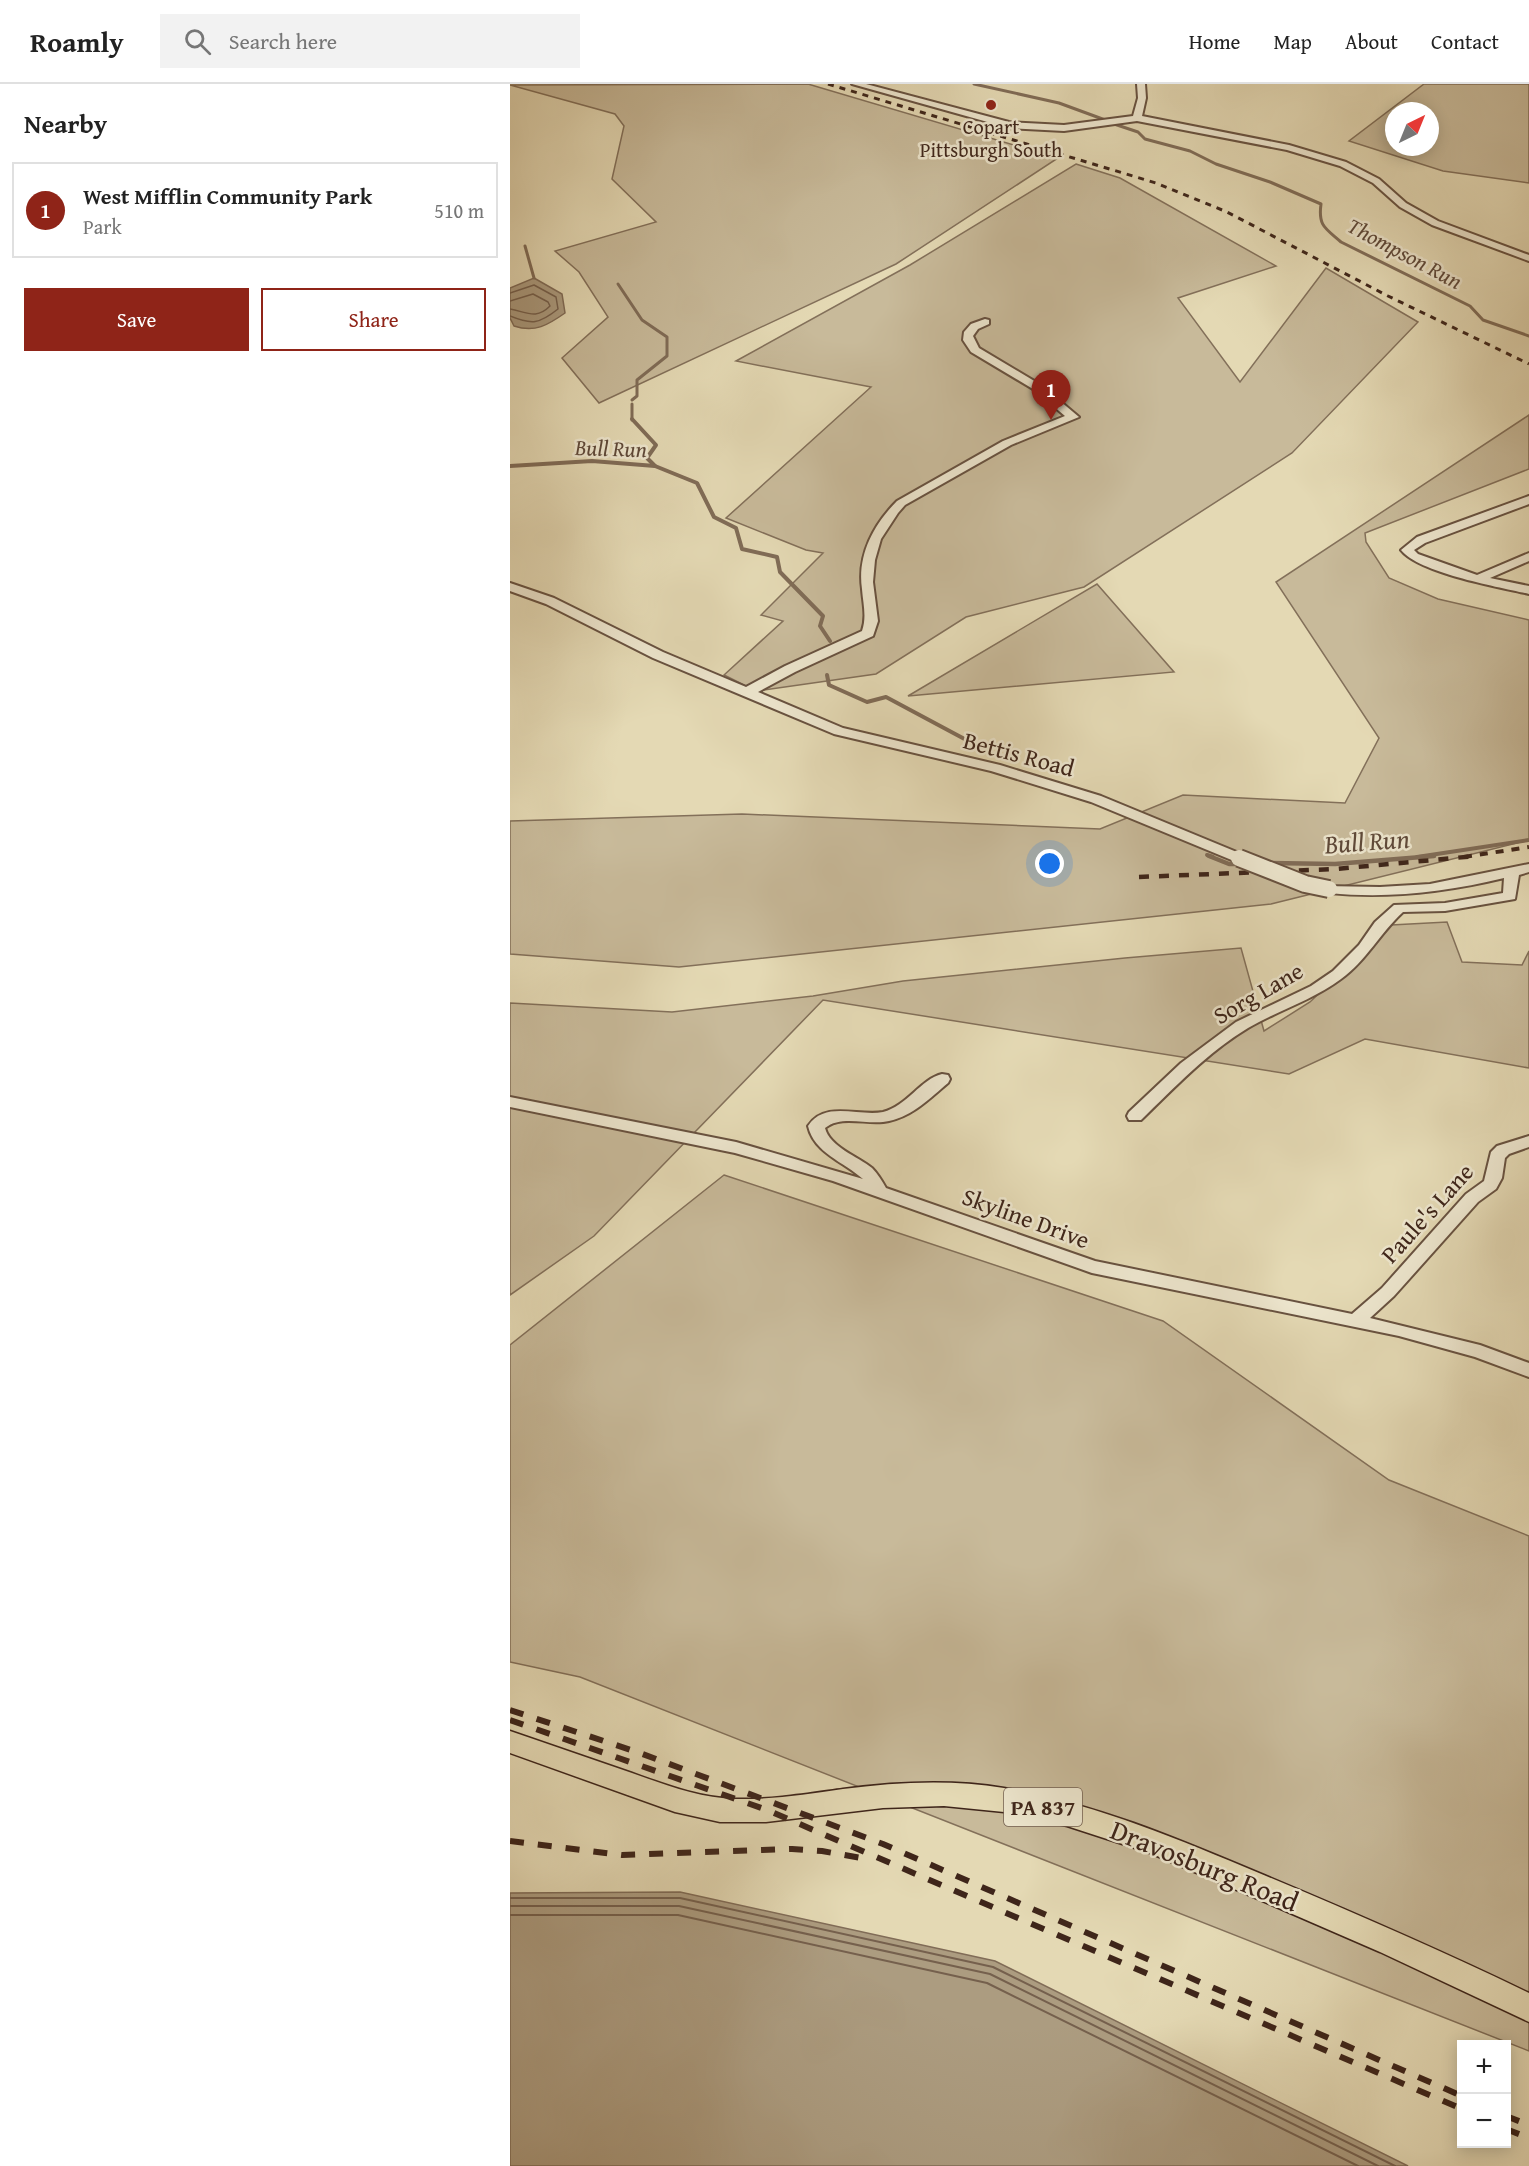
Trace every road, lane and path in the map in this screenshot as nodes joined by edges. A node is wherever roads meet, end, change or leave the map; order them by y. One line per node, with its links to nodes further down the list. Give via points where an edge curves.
1 (856, 84): 3 (street, via 1009,125 1064,128)
2 (1141, 84): 3 (street)
3 (1137, 118): 4 (street, via 1289,148 1343,164 1376,181 1403,205 1435,223)
4 (1529, 258)
5 (985, 322): 11 (street, via 973,326 968,343 1037,387 1073,417 1007,443 901,503 888,516 868,556 873,624 868,633)
6 (1529, 500): 8 (street, via 1421,540 1407,550 1414,557)
7 (1529, 557): 8 (street)
8 (1477, 579): 10 (street)
9 (510, 587): 11 (street, Bettis Road, via 550,601 636,645)
10 (1529, 590)
11 (746, 693): 13 (street, Bettis Road, bridge, via 839,731 995,768 1096,799 1288,878 1329,889 1386,893 1422,890)
12 (1529, 868): 13 (street, Bettis Road)
13 (1512, 873): 16 (street, Sorg Lane, via 1510,896 1445,907 1399,908 1338,974 1242,1025 1187,1067)
14 (942, 1079): 18 (street, via 909,1107 890,1116 874,1119 835,1115 816,1125 825,1142 871,1177)
15 (510, 1102): 18 (street, Skyline Drive, via 736,1148)
16 (1135, 1116)
17 (1529, 1141): 19 (street, Paule's Lane, via 1497,1156 1490,1185 1472,1198 1388,1292)
18 (880, 1191): 19 (street, Skyline Drive, via 1092,1267)
19 (1356, 1320): 20 (street, Skyline Drive, via 1480,1352)
20 (1529, 1370)
21 (510, 1742): 22 (main road, Dravosburg Road / PA 837, via 683,1803 718,1810 767,1810 903,1795 1001,1799 1041,1807 1117,1829 1197,1860 1348,1923)
22 (1529, 2008)

